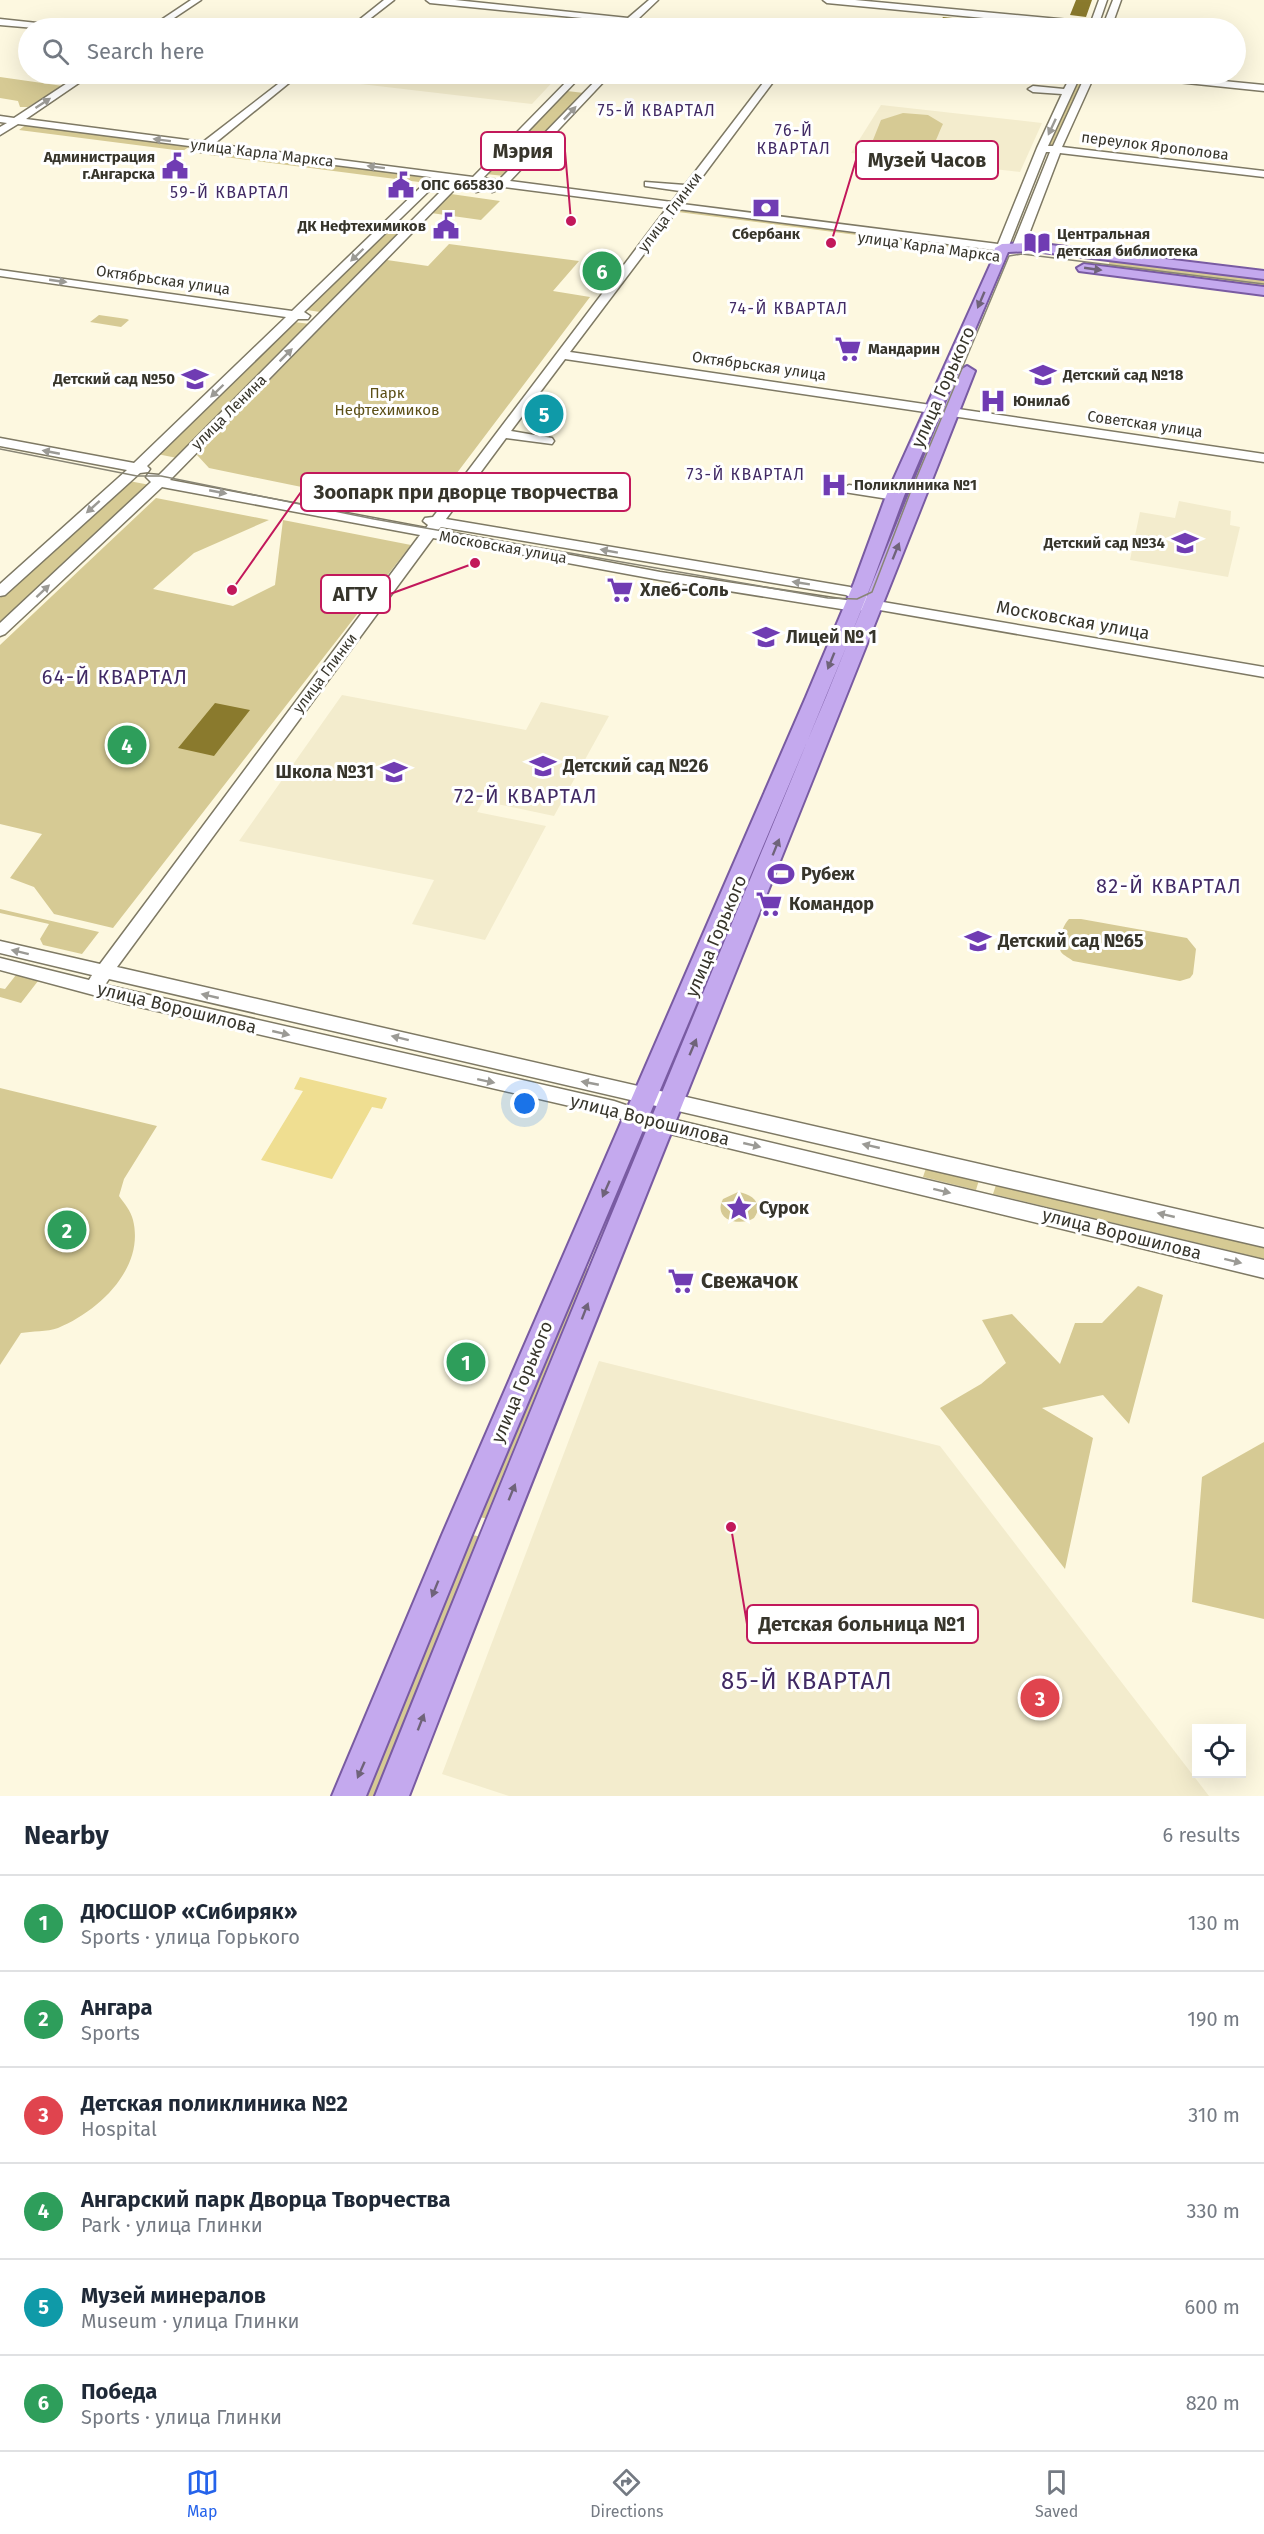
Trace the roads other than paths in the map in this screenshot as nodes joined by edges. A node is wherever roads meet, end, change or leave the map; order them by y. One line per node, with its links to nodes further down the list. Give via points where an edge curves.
1 (196, 0): 9 (street)
2 (390, 0): 10 (street)
3 (430, 0): 11 (street)
4 (661, 0): 14 (street)
5 (827, 0): 15 (street)
6 (1103, 0): 16 (street)
7 (1117, 0): 17 (street)
8 (652, 2): 12 (street); 13 (street)
9 (169, 18)
10 (366, 18)
11 (571, 18)
12 (634, 18)
13 (642, 18)
14 (654, 18)
15 (1004, 18)
16 (1096, 18)
17 (1110, 18)
18 (0, 22): 19 (street)
19 (18, 24)
20 (72, 84): 33 (street, one-way to 20)
21 (283, 84): 35 (street)
22 (569, 84): 28 (street)
23 (598, 84): 31 (street)
24 (767, 84): 45 (street, улица Глинки)
25 (1072, 84): 32 (street, улица Горького)
26 (1086, 84): 37 (street, улица Горького)
27 (1225, 84): 29 (street)
28 (565, 88): 31 (street); 44 (street)
29 (1264, 88)
30 (1033, 89): 32 (street)
31 (590, 92): 43 (street, one-way to 31)
32 (1068, 92): 36 (street, улица Горького, one-way to 36)
33 (16, 121): 34 (street, улица Карла Маркса); 35 (street, улица Карла Маркса, one-way to 33)
34 (1, 128): 38 (street, улица Карла Маркса)
35 (205, 146): 38 (street); 40 (street, улица Карла Маркса, one-way to 35)
36 (1042, 148): 37 (street, переулок Ярополова); 47 (street, улица Горького)
37 (1056, 150): 39 (street, переулок Ярополова); 48 (street, улица Горького)
38 (193, 155): 42 (street, улица Карла Маркса)
39 (1264, 174)
40 (451, 182): 42 (street, улица Карла Маркса); 44 (street, улица Карла Маркса); 54 (street, улица Ленина)
41 (649, 184): 45 (street)
42 (429, 185): 53 (street, улица Ленина, one-way to 53)
43 (500, 185): 44 (street); 46 (street, улица Карла Маркса)
44 (480, 187): 46 (street, улица Карла Маркса)
45 (687, 189): 46 (street, улица Глинки)
46 (672, 211): 49 (street, улица Карла Маркса); 55 (street, улица Глинки)
47 (1017, 213): 48 (street); 49 (street, улица Горького)
48 (1032, 214): 49 (street, улица Горького)
49 (1008, 252): 51 (main road, улица Карла Маркса, via 1034,247); 52 (main road, улица Карла Маркса, one-way to 52); 56 (main road, улица Горького)
50 (0, 273): 53 (street, Октябрьская улица, one-way to 53)
51 (1264, 275)
52 (1264, 291)
53 (296, 315): 54 (street, Октябрьская улица); 61 (street, улица Ленина, one-way to 61)
54 (321, 319): 62 (street, улица Ленина, one-way to 54)
55 (562, 355): 56 (street, Октябрьская улица); 57 (street, улица Глинки)
56 (942, 410): 60 (street, Советская улица); 64 (main road, улица Горького); 67 (main road, улица Горького, one-way to 56)
57 (503, 434): 58 (street); 65 (street, улица Глинки)
58 (547, 441)
59 (0, 442): 61 (street, Московская улица, one-way to 59)
60 (1264, 458)
61 (137, 468): 62 (street, Московская улица); 66 (street, улица Ленина, one-way to 66)
62 (166, 477): 65 (street, Московская улица); 68 (street, улица Ленина, one-way to 62)
63 (849, 489): 64 (street)
64 (895, 496): 67 (main road, улица Горького)
65 (433, 528): 67 (street, Московская улица, via 660,576); 72 (street, улица Глинки)
66 (0, 592)
67 (862, 602): 69 (street, Московская улица); 74 (main road, улица Горького)
68 (0, 631)
69 (1264, 672)
70 (0, 947): 72 (street, улица Ворошилова, one-way to 70)
71 (0, 964): 73 (street, улица Ворошилова)
72 (104, 971): 73 (street, улица Глинки); 74 (street, улица Ворошилова, one-way to 72)
73 (93, 987): 74 (street, улица Ворошилова, one-way to 74, via 614,1109)
74 (654, 1109): 75 (street, улица Ворошилова, one-way to 74); 76 (street, улица Ворошилова, one-way to 76); 77 (main road, улица Горького, one-way to 77); 78 (main road, улица Горького, one-way to 74)
75 (1264, 1238)
76 (1264, 1269)
77 (457, 1535): 78 (main road, via 467,1526 482,1524 492,1533); 79 (main road, улица Горького, one-way to 79)
78 (490, 1546): 80 (main road, улица Горького, one-way to 78)
79 (349, 1796)
80 (392, 1796)

